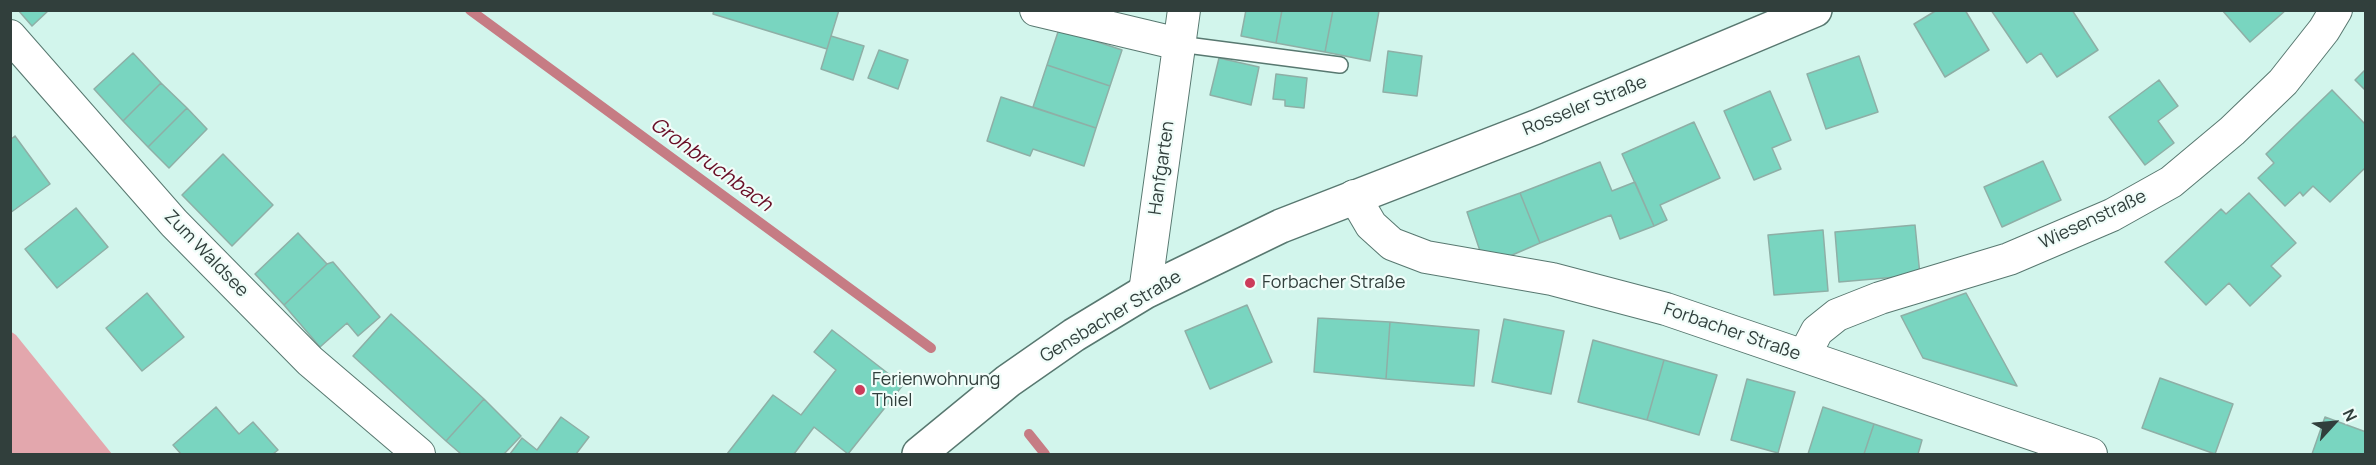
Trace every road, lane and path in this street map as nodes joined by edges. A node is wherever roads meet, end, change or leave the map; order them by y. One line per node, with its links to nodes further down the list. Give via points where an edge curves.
1 (1036, 10): 6 (street)
2 (1184, 10): 6 (street, Hanfgarten)
3 (1815, 10): 8 (main road, Rosseler Straße, via 1536,126)
4 (2336, 10): 10 (street, Wiesenstraße, via 2283,82 2171,182 2112,215 2009,259 1837,315 1818,331)
5 (10, 36): 11 (street, Zum Waldsee, via 174,223 310,362)
6 (1179, 44): 7 (lane); 9 (street, Hanfgarten)
7 (1340, 65)
8 (1354, 196): 9 (main road, Gensbacher Straße, via 1281,226); 10 (street, Forbacher Straße, via 1371,225 1392,244 1426,257 1564,282 1666,309)
9 (1145, 292): 12 (main road, Gensbacher Straße, via 1008,381)
10 (1804, 356): 13 (street, Forbacher Straße)
11 (419, 454)
12 (919, 454)
13 (2091, 454)

